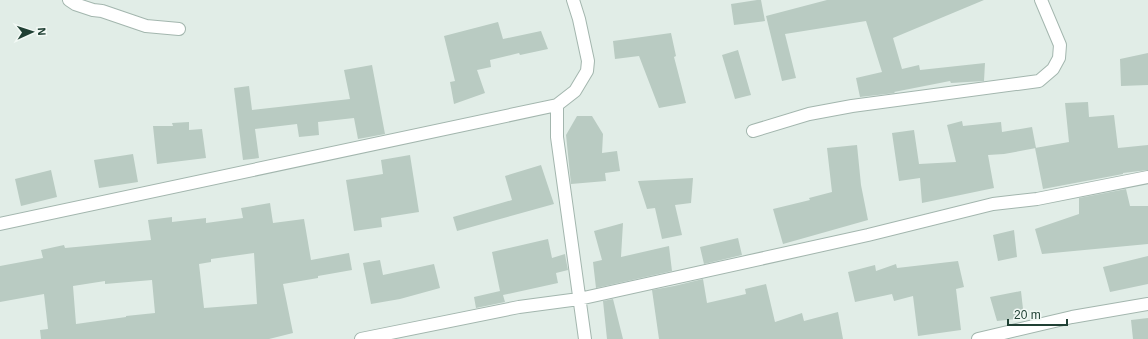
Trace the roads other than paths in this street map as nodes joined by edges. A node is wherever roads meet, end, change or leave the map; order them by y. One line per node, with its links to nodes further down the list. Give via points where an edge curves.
1 (69, 0): 4 (street, via 146,26)
2 (573, 0): 5 (street, via 588,61 587,71 575,91)
3 (1041, 0): 6 (street, via 1060,45 1053,69 1039,81 852,106 809,114)
4 (179, 29)
5 (557, 105): 8 (street); 9 (street, via 556,137)
6 (753, 131)
7 (1148, 177): 9 (street, via 1037,199 993,204 861,237)
8 (0, 224)
9 (579, 299): 11 (street, via 519,307); 12 (street)
10 (1148, 304): 13 (street, via 1072,317)
11 (361, 339)
12 (585, 339)
13 (978, 339)

